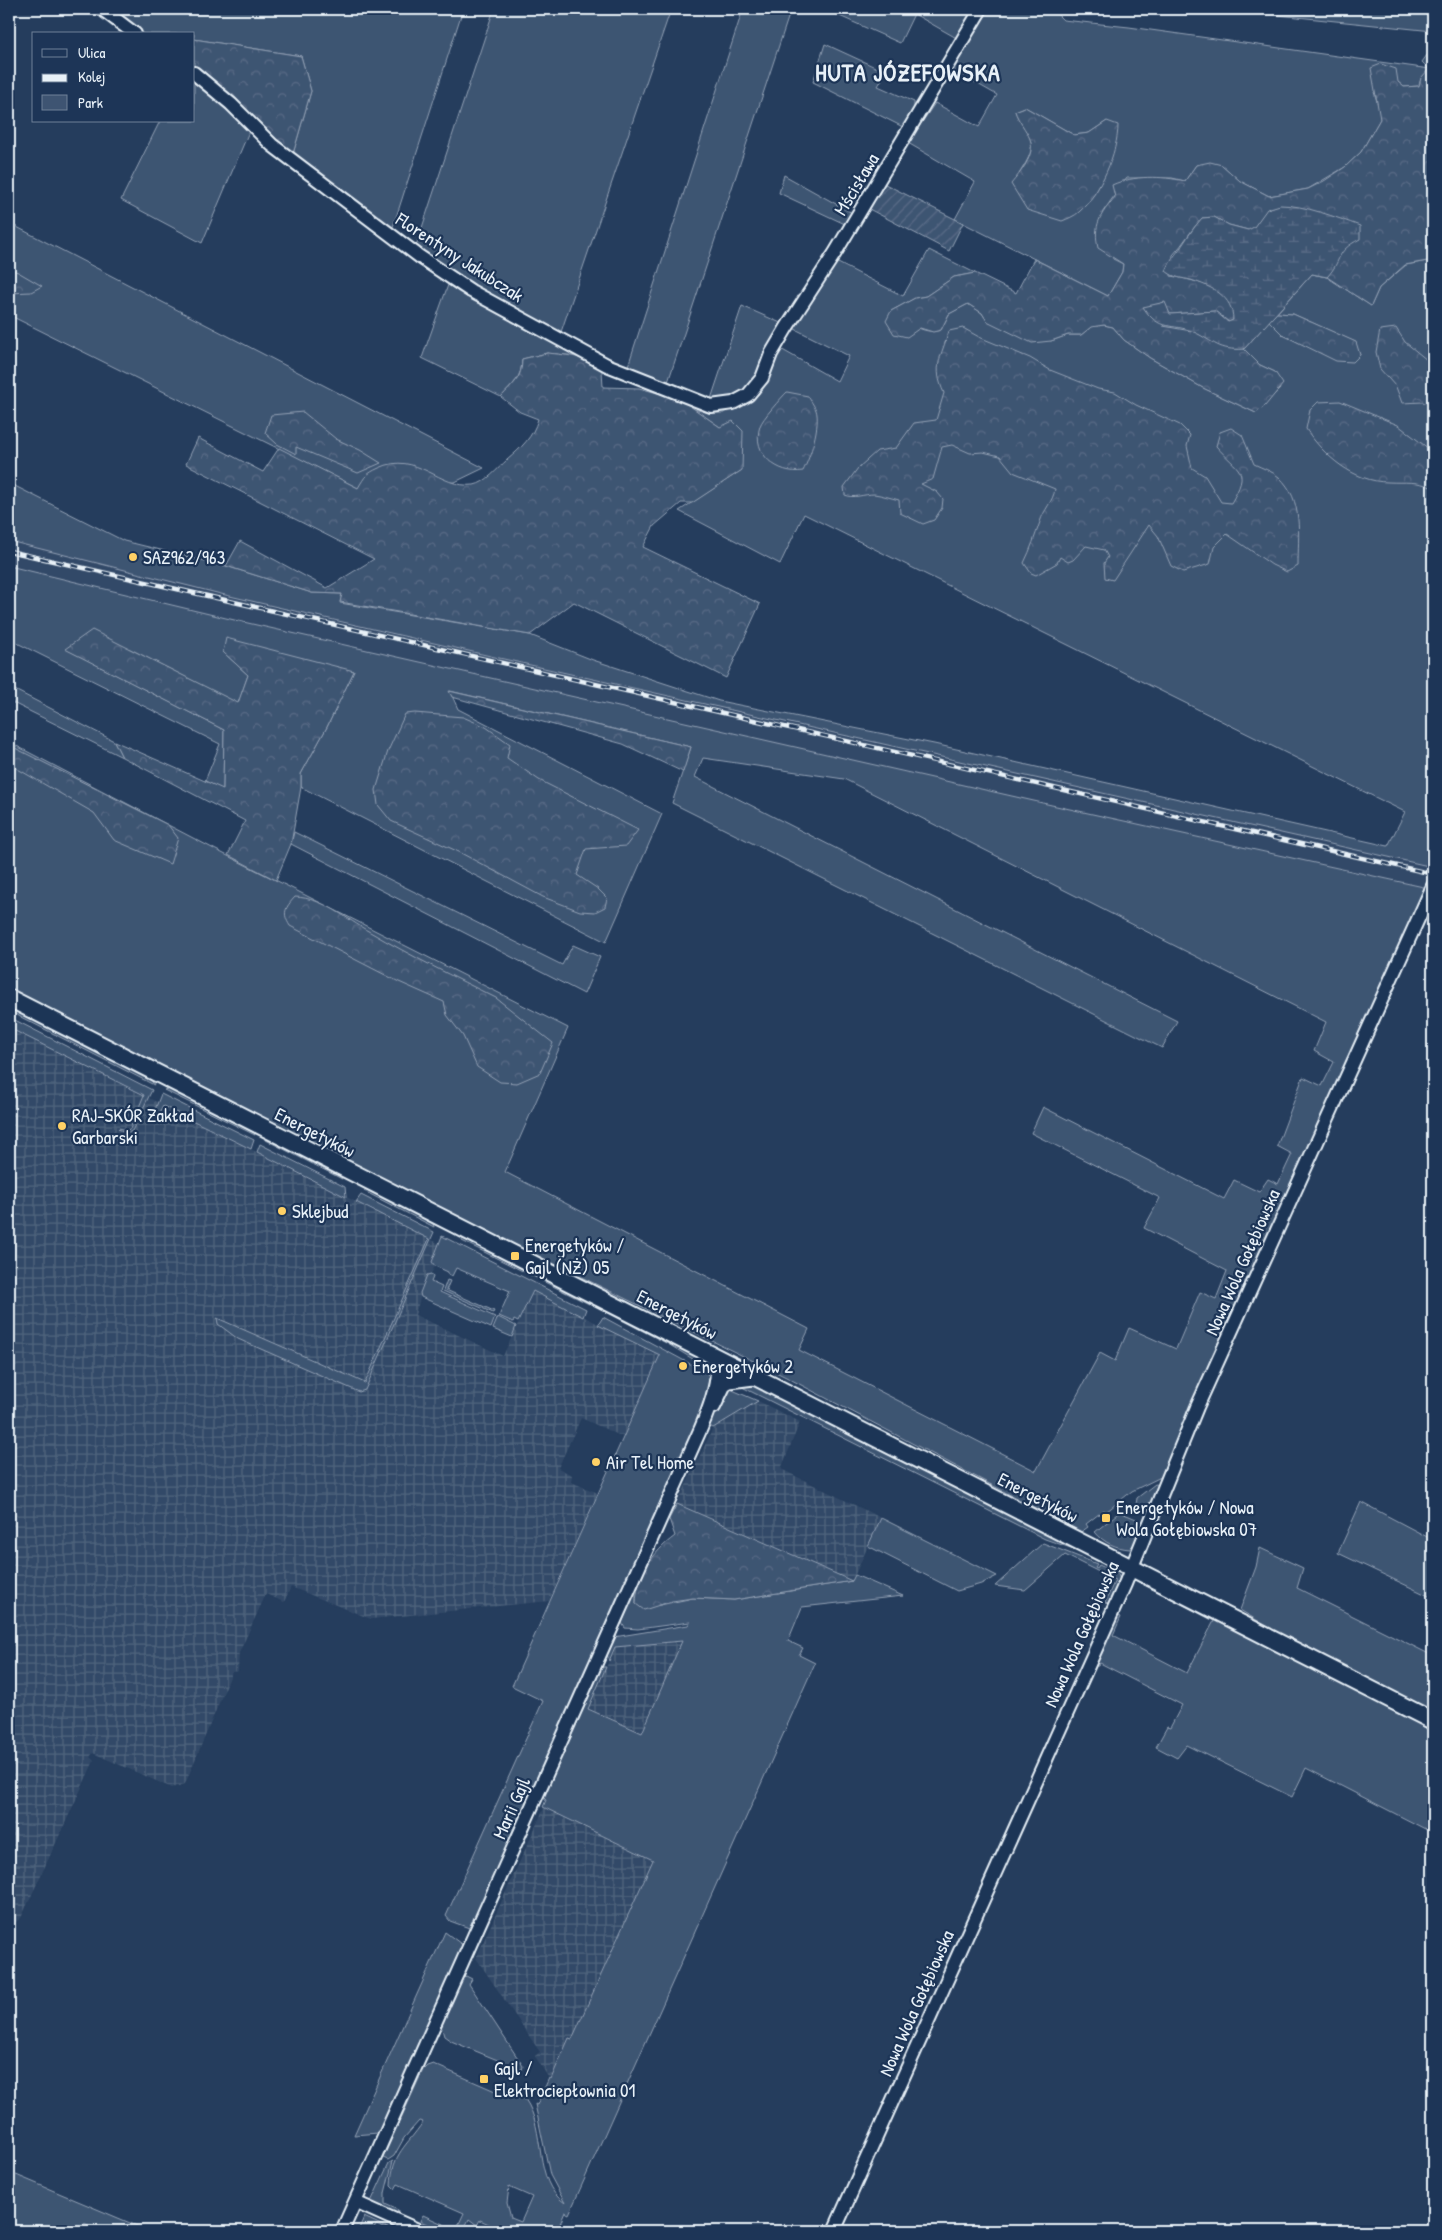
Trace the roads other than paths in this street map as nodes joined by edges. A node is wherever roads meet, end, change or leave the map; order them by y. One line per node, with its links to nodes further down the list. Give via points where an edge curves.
1 (102, 9): 3 (street)
2 (981, 9): 5 (street, Mścisława, via 835,254 787,327)
3 (132, 32)
4 (195, 74): 5 (street, Florentyny Jakubczak, via 272,145 420,257 471,291 607,366 711,406 734,403 748,395)
5 (762, 378)
6 (1433, 886): 12 (street, Nowa Wola Gołębiowska, via 1197,1407)
7 (9, 998): 8 (main road, Energetyków)
8 (707, 1352): 9 (main road, Energetyków); 11 (street, via 716,1364)
9 (727, 1362): 10 (main road, Energetyków); 11 (street, Marii Gajl, via 718,1370)
10 (759, 1378): 11 (street); 12 (main road, Energetyków)
11 (721, 1380): 14 (street, Marii Gajl)
12 (1132, 1567): 13 (main road, Energetyków); 17 (street, Nowa Wola Gołębiowska)
13 (1433, 1721)
14 (355, 2202): 15 (street, Marii Gajl); 16 (street)
15 (342, 2231)
16 (420, 2231)
17 (834, 2231)

